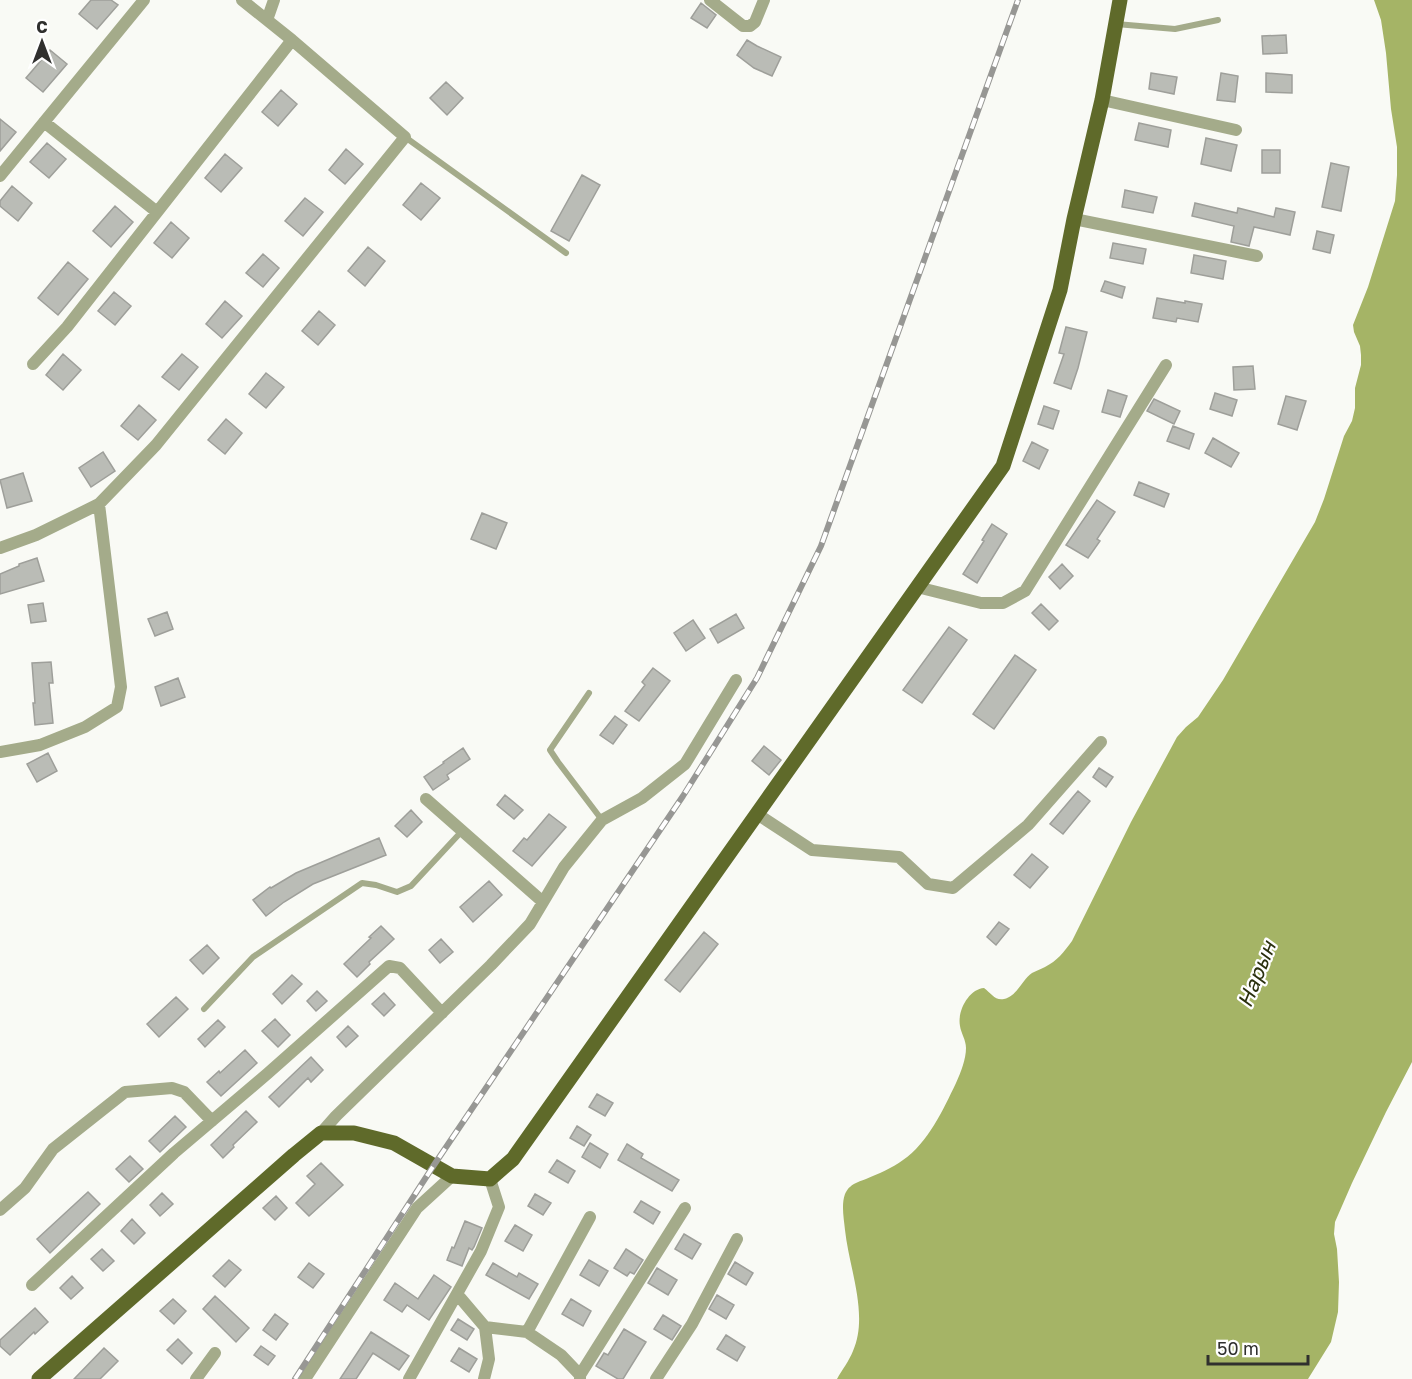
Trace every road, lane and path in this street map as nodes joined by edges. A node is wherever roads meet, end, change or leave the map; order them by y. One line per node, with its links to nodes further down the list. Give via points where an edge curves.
1 (144, 0): 12 (street)
2 (242, 0): 7 (street)
3 (274, 0): 7 (street)
4 (710, 0): 5 (street, via 743,26 750,26)
5 (764, 0)
6 (1120, 0): 9 (main road)
7 (267, 20): 10 (street)
8 (1218, 20): 9 (lane, via 1175,29)
9 (1116, 24): 11 (main road)
10 (292, 40): 14 (street); 16 (street)
11 (1102, 100): 13 (street); 17 (main road)
12 (44, 122): 15 (street); 16 (street)
13 (1236, 130)
14 (405, 137): 18 (lane); 22 (street, via 156,445)
15 (0, 176)
16 (157, 212): 20 (street, via 68,327)
17 (1074, 219): 19 (street); 24 (main road, via 1060,290 1003,466)
18 (566, 253)
19 (1257, 256)
20 (33, 364)
21 (1166, 365): 24 (street, via 1026,591 1003,603 981,603)
22 (99, 504): 23 (street); 28 (street, via 121,687 117,707 85,727 40,745)
23 (0, 548)
24 (917, 587): 30 (main road)
25 (736, 681): 31 (street, via 685,764 642,798)
26 (589, 693): 31 (lane, via 550,750)
27 (1101, 742): 30 (street, via 1028,825 953,888 928,884 898,857 812,850)
28 (0, 752)
29 (426, 799): 32 (street)
30 (757, 814): 39 (main road, via 513,1159)
31 (602, 820): 33 (street, via 564,867)
32 (462, 831): 33 (street); 34 (lane, via 411,886 397,892 362,883 253,957)
33 (543, 902): 35 (street, via 530,924)
34 (204, 1009)
35 (442, 1013): 36 (street, via 400,968 389,966); 37 (street)
36 (212, 1121): 41 (street, via 184,1092 172,1088 125,1092 53,1149 25,1188); 44 (street)
37 (321, 1133): 38 (main road, via 354,1132 394,1143); 50 (main road)
38 (452, 1176): 39 (main road); 52 (street, via 417,1208)
39 (490, 1179): 45 (street, via 499,1207)
40 (685, 1208): 49 (street)
41 (0, 1210)
42 (590, 1217): 47 (street)
43 (737, 1239): 55 (street, via 692,1324)
44 (32, 1285)
45 (457, 1294): 46 (street); 53 (street)
46 (484, 1327): 47 (street); 54 (street, via 489,1359)
47 (527, 1332): 49 (street, via 561,1355)
48 (215, 1353): 51 (street)
49 (580, 1377)
50 (39, 1379)
51 (196, 1379)
52 (305, 1379)
53 (409, 1379)
54 (484, 1379)
55 (656, 1379)

